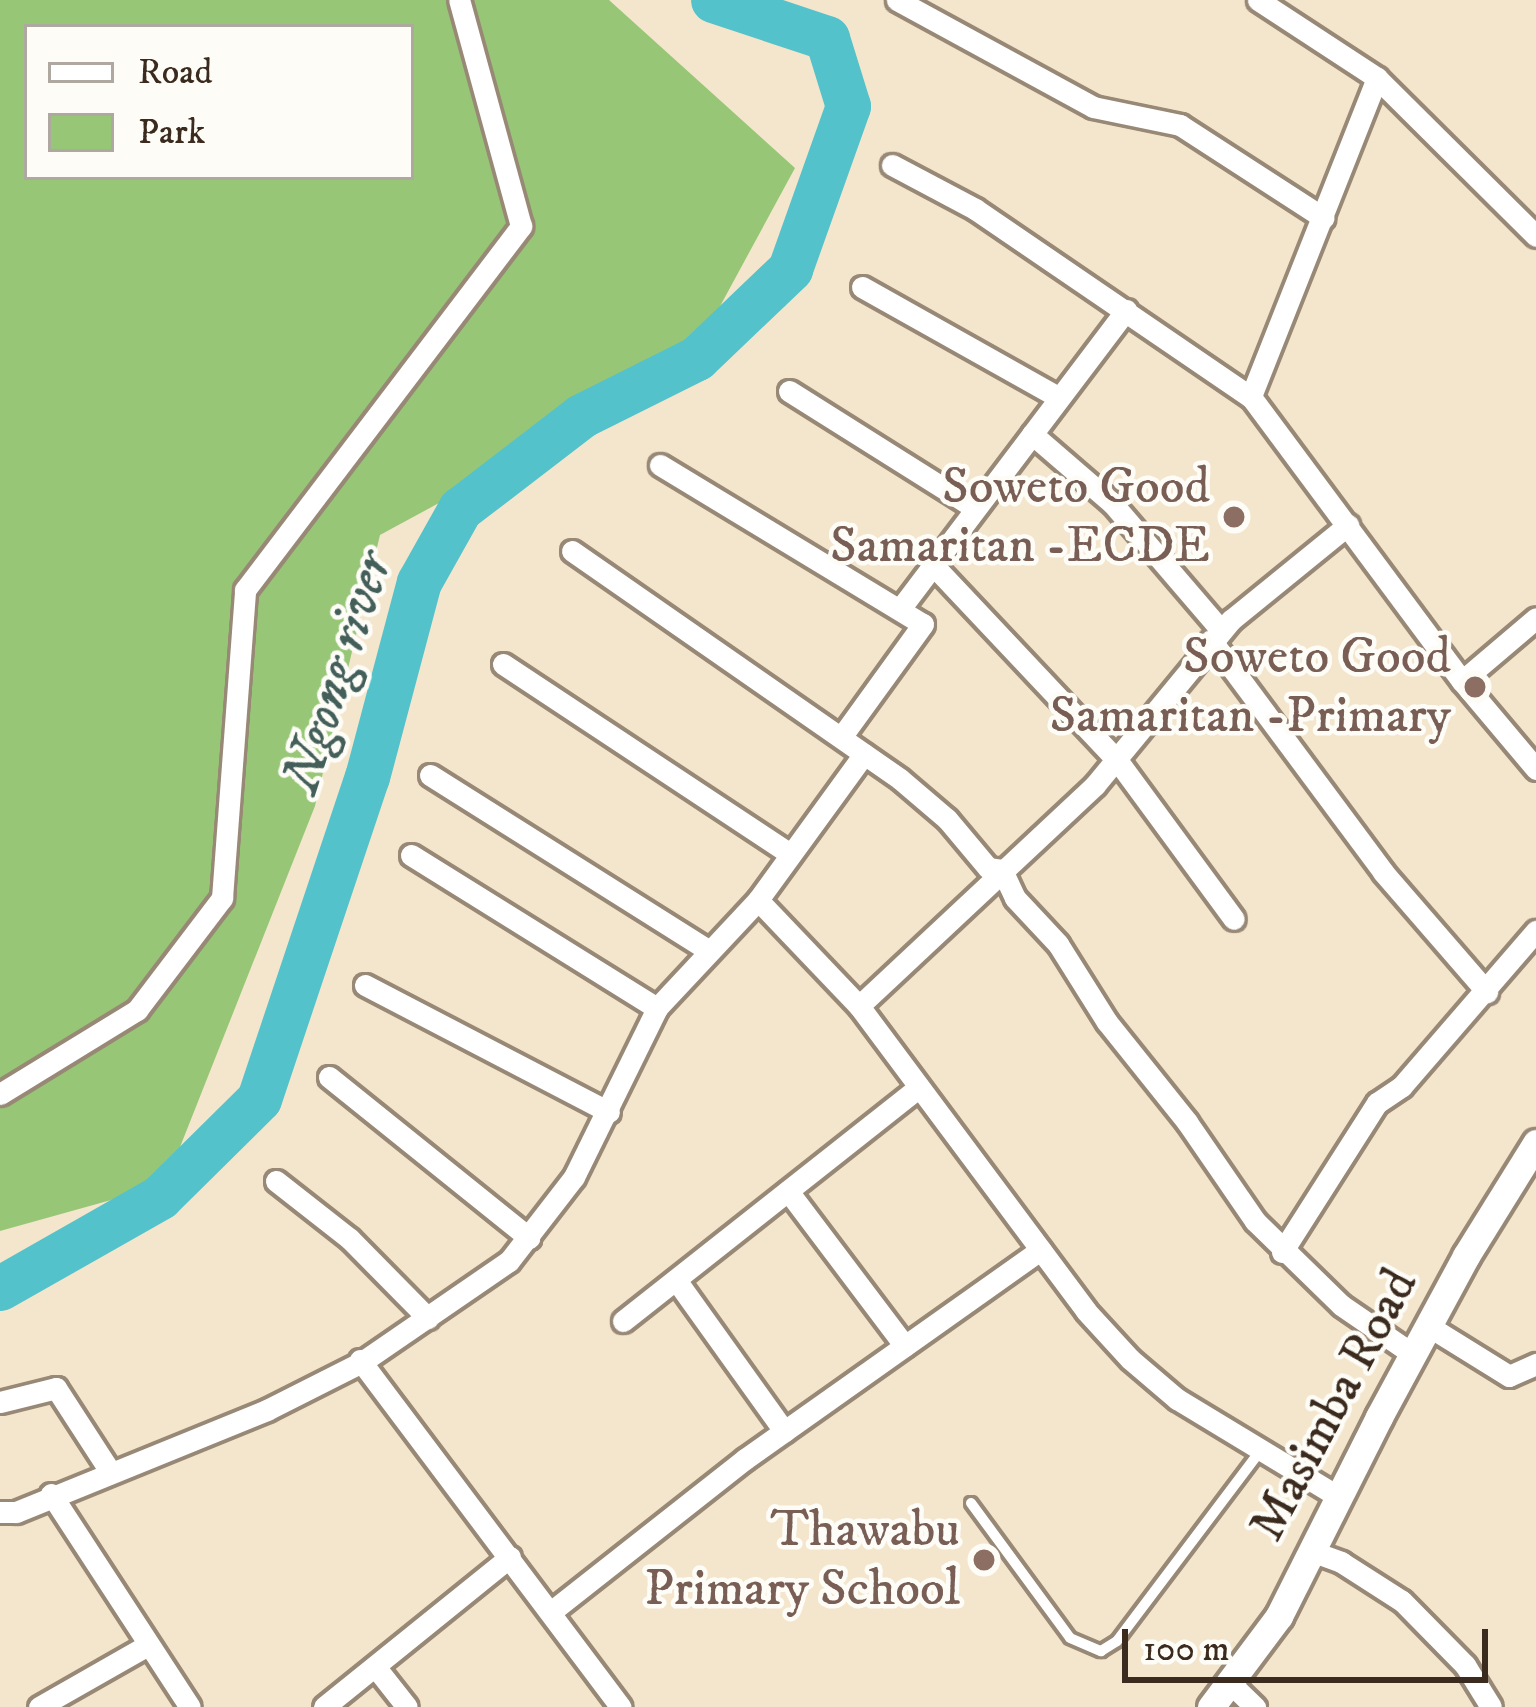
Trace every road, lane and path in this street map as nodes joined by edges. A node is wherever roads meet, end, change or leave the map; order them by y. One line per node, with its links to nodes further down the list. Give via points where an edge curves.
1 (459, 0): 42 (street, via 520,226 245,590 222,898 137,1010)
2 (897, 0): 6 (street, via 1093,107 1180,125)
3 (1258, 0): 4 (street)
4 (1377, 78): 6 (street); 7 (street)
5 (892, 165): 9 (street, via 975,209)
6 (1324, 218): 12 (street)
7 (1536, 236)
8 (862, 287): 11 (street)
9 (1126, 310): 11 (street); 12 (street)
10 (789, 391): 15 (street)
11 (1058, 397): 13 (street)
12 (1251, 397): 16 (street)
13 (1032, 434): 15 (street); 21 (street, via 1112,503)
14 (660, 465): 19 (street)
15 (976, 508): 18 (street)
16 (1348, 525): 21 (street); 23 (street)
17 (572, 551): 24 (street)
18 (933, 565): 19 (street); 26 (street)
19 (900, 609): 24 (street, via 923,624 922,632)
20 (1536, 618): 23 (street)
21 (1216, 635): 26 (street); 37 (street, via 1372,858)
22 (503, 664): 29 (street)
23 (1462, 681): 27 (street)
24 (842, 736): 25 (street)
25 (864, 754): 29 (street); 31 (street, via 947,819 988,868)
26 (1117, 760): 31 (street); 33 (street)
27 (1536, 769)
28 (430, 776): 35 (street)
29 (790, 854): 32 (street)
30 (411, 855): 39 (street)
31 (1002, 869): 38 (street); 49 (street, via 1015,898 1058,944 1107,1022)
32 (758, 900): 35 (street); 38 (street)
33 (1234, 919)
34 (1536, 931): 37 (street)
35 (709, 951): 39 (street)
36 (365, 985): 43 (street)
37 (1487, 992): 49 (street, via 1377,1103)
38 (859, 1006): 41 (street)
39 (657, 1008): 43 (street)
40 (329, 1077): 47 (street)
41 (917, 1089): 46 (street); 48 (street)
42 (0, 1094)
43 (609, 1112): 47 (street)
44 (1536, 1143): 53 (street, Masimba Road)
45 (276, 1181): 51 (street, via 350,1239)
46 (788, 1191): 50 (street); 54 (street)
47 (530, 1238): 51 (street)
48 (1040, 1250): 54 (street); 60 (street, via 1130,1359)
49 (1282, 1252): 55 (street)
50 (676, 1280): 52 (street); 59 (street)
51 (428, 1318): 56 (street)
52 (623, 1321)
53 (1430, 1327): 55 (street, Masimba Road); 57 (street, via 1509,1376)
54 (905, 1346): 59 (street)
55 (1414, 1355): 63 (street, Masimba Road)
56 (360, 1360): 61 (street); 67 (street)
57 (1536, 1364)
58 (0, 1402): 61 (street, via 56,1388)
59 (784, 1431): 68 (street)
60 (1262, 1450): 63 (street); 64 (lane, via 1117,1641 1101,1651 1070,1638)
61 (111, 1473): 62 (street)
62 (51, 1494): 65 (street); 69 (street)
63 (1337, 1496): 66 (street, Masimba Road)
64 (971, 1503)
65 (0, 1512)
66 (1311, 1551): 71 (street, Masimba Road, via 1279,1616); 79 (street, via 1402,1600 1465,1665)
67 (510, 1557): 68 (street); 70 (street)
68 (552, 1611): 76 (street)
69 (146, 1646): 72 (street); 73 (street)
70 (377, 1669): 74 (street); 75 (street)
71 (1230, 1683): 77 (street, Masimba Road); 78 (street)
72 (39, 1707)
73 (190, 1707)
74 (324, 1707)
75 (407, 1707)
76 (621, 1707)
77 (1211, 1707)
78 (1255, 1707)
79 (1491, 1707)

